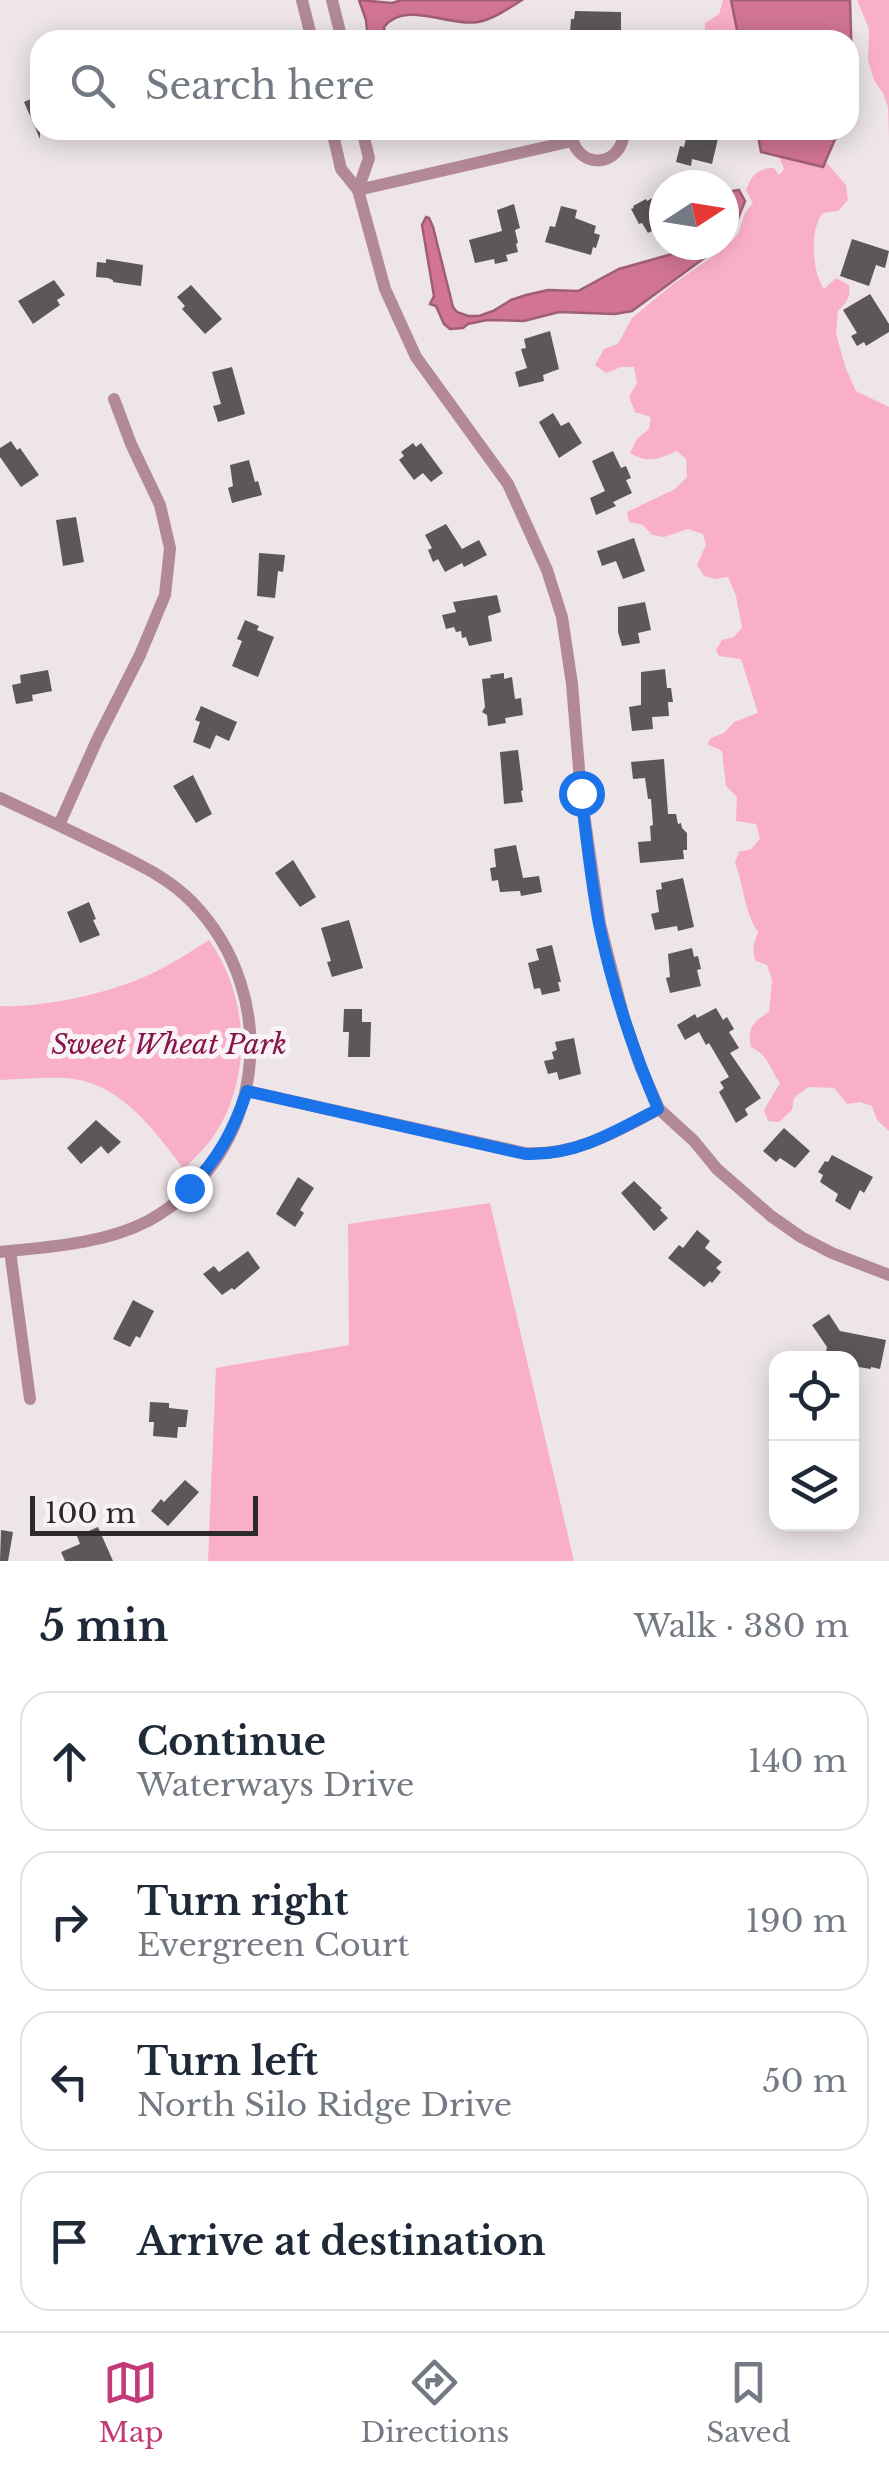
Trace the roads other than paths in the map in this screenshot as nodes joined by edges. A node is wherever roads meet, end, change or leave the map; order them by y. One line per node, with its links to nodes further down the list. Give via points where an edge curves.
1 (302, 0): 3 (street)
2 (332, 0): 4 (street)
3 (310, 30)
4 (340, 30)
5 (334, 140): 10 (street, via 341,169)
6 (364, 140): 10 (street, via 369,158)
7 (556, 140): 10 (street)
8 (574, 140): 9 (street, via 590,160 616,154)
9 (622, 140)
10 (358, 190): 15 (street, via 385,289 416,358 508,484 547,570 569,663 600,924 624,1018)
11 (114, 400): 13 (street, via 160,505 170,548 164,595)
12 (0, 798): 13 (street)
13 (59, 825): 14 (street, via 165,879 220,936 248,1011)
14 (247, 1091): 15 (street, via 525,1154 591,1143); 16 (street, via 209,1168 150,1219 106,1236)
15 (658, 1109): 17 (street, via 771,1216 832,1253)
16 (5, 1252): 18 (street)
17 (889, 1275)
18 (30, 1399)

